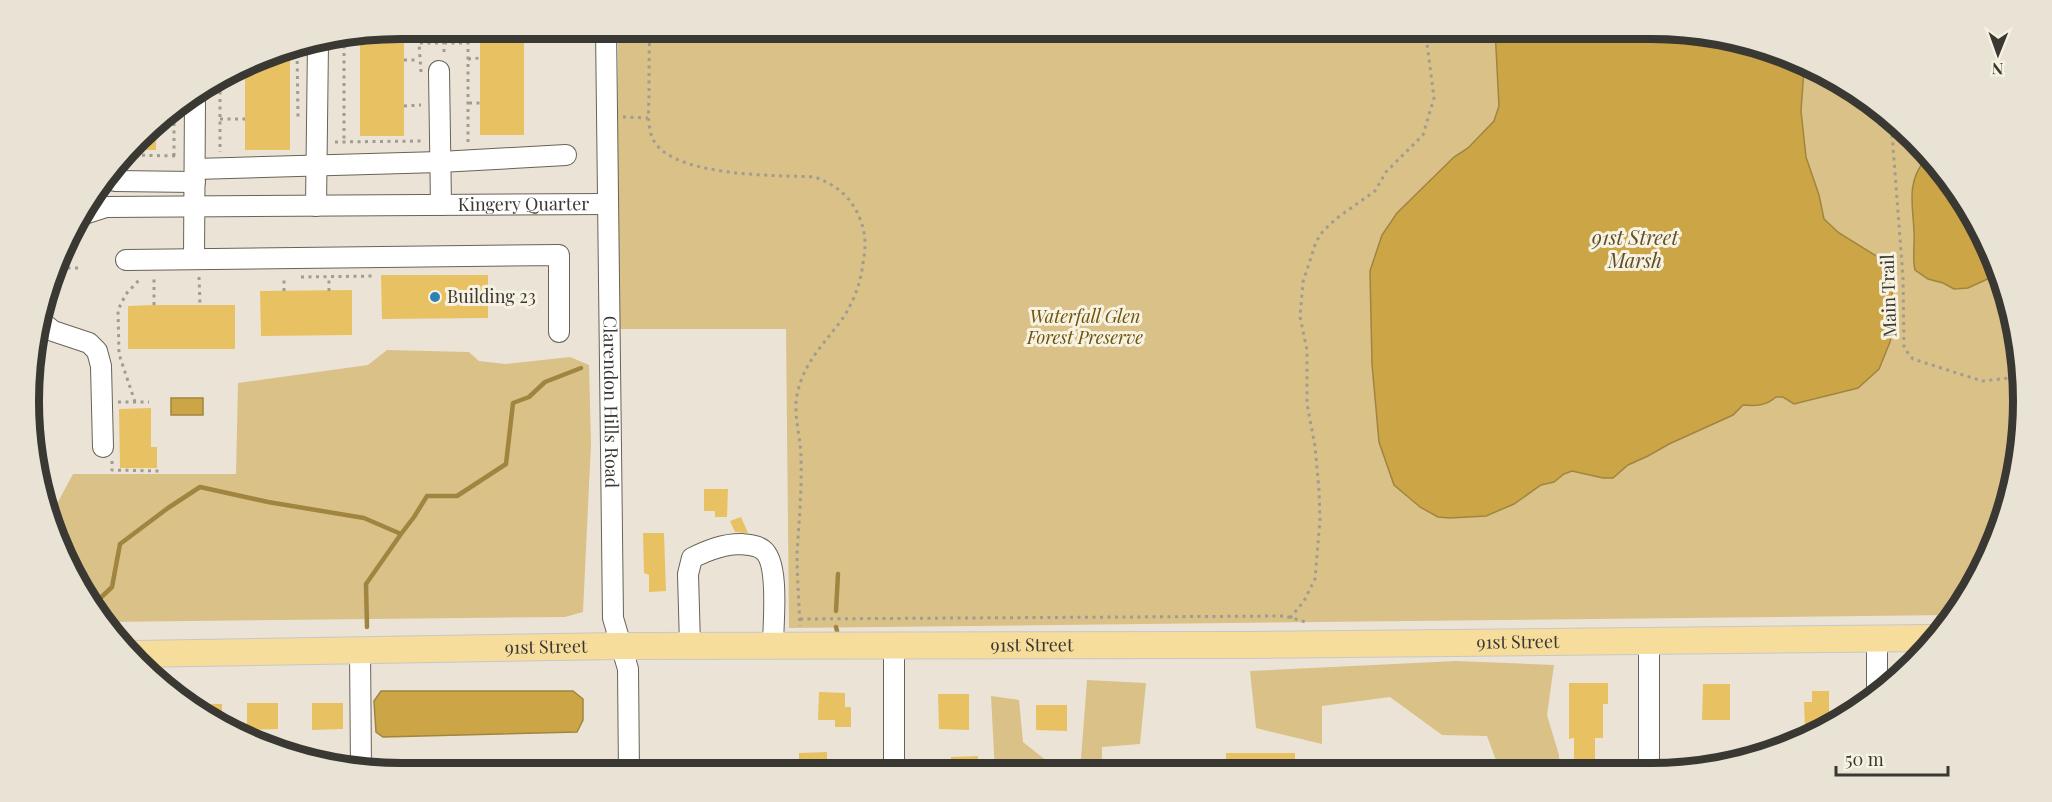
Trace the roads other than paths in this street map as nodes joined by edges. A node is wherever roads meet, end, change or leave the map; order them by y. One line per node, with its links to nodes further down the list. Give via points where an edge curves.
1 (606, 39): 10 (street, Clarendon Hills Road)
2 (318, 49): 7 (street)
3 (435, 70): 6 (street, Kingery Quarter)
4 (195, 104): 8 (street)
5 (566, 155): 6 (street)
6 (441, 162): 7 (street); 11 (street, Kingery Quarter)
7 (316, 166): 8 (street); 13 (street)
8 (191, 169): 9 (street); 12 (street)
9 (115, 181)
10 (607, 204): 11 (street, Kingery Quarter); 23 (street, Clarendon Hills Road, via 612,618)
11 (441, 205): 13 (street, Kingery Quarter)
12 (196, 206): 13 (street, Kingery Quarter); 14 (street, Kingery Quarter, via 106,207); 16 (street)
13 (316, 206)
14 (93, 211)
15 (126, 260): 16 (street)
16 (197, 268): 18 (street, via 559,255)
17 (47, 326): 19 (street, via 89,343 97,351)
18 (559, 332)
19 (108, 453)
20 (1929, 628): 21 (main road, 91st Street)
21 (1876, 639): 22 (main road, 91st Street); 29 (street)
22 (1649, 641): 26 (main road, 91st Street); 33 (street)
23 (620, 645): 24 (main road, 91st Street); 27 (main road, 91st Street); 31 (street, Clarendon Hills Road, via 628,669)
24 (690, 645): 25 (main road, 91st Street); 25 (street, via 688,574 692,558 730,544 751,545 763,550 770,559 774,581)
25 (773, 645): 26 (main road, 91st Street)
26 (894, 645): 32 (street)
27 (360, 650): 28 (main road, 91st Street); 30 (street)
28 (142, 654)
29 (1877, 683)
30 (361, 761)
31 (629, 763)
32 (894, 763)
33 (1649, 763)

